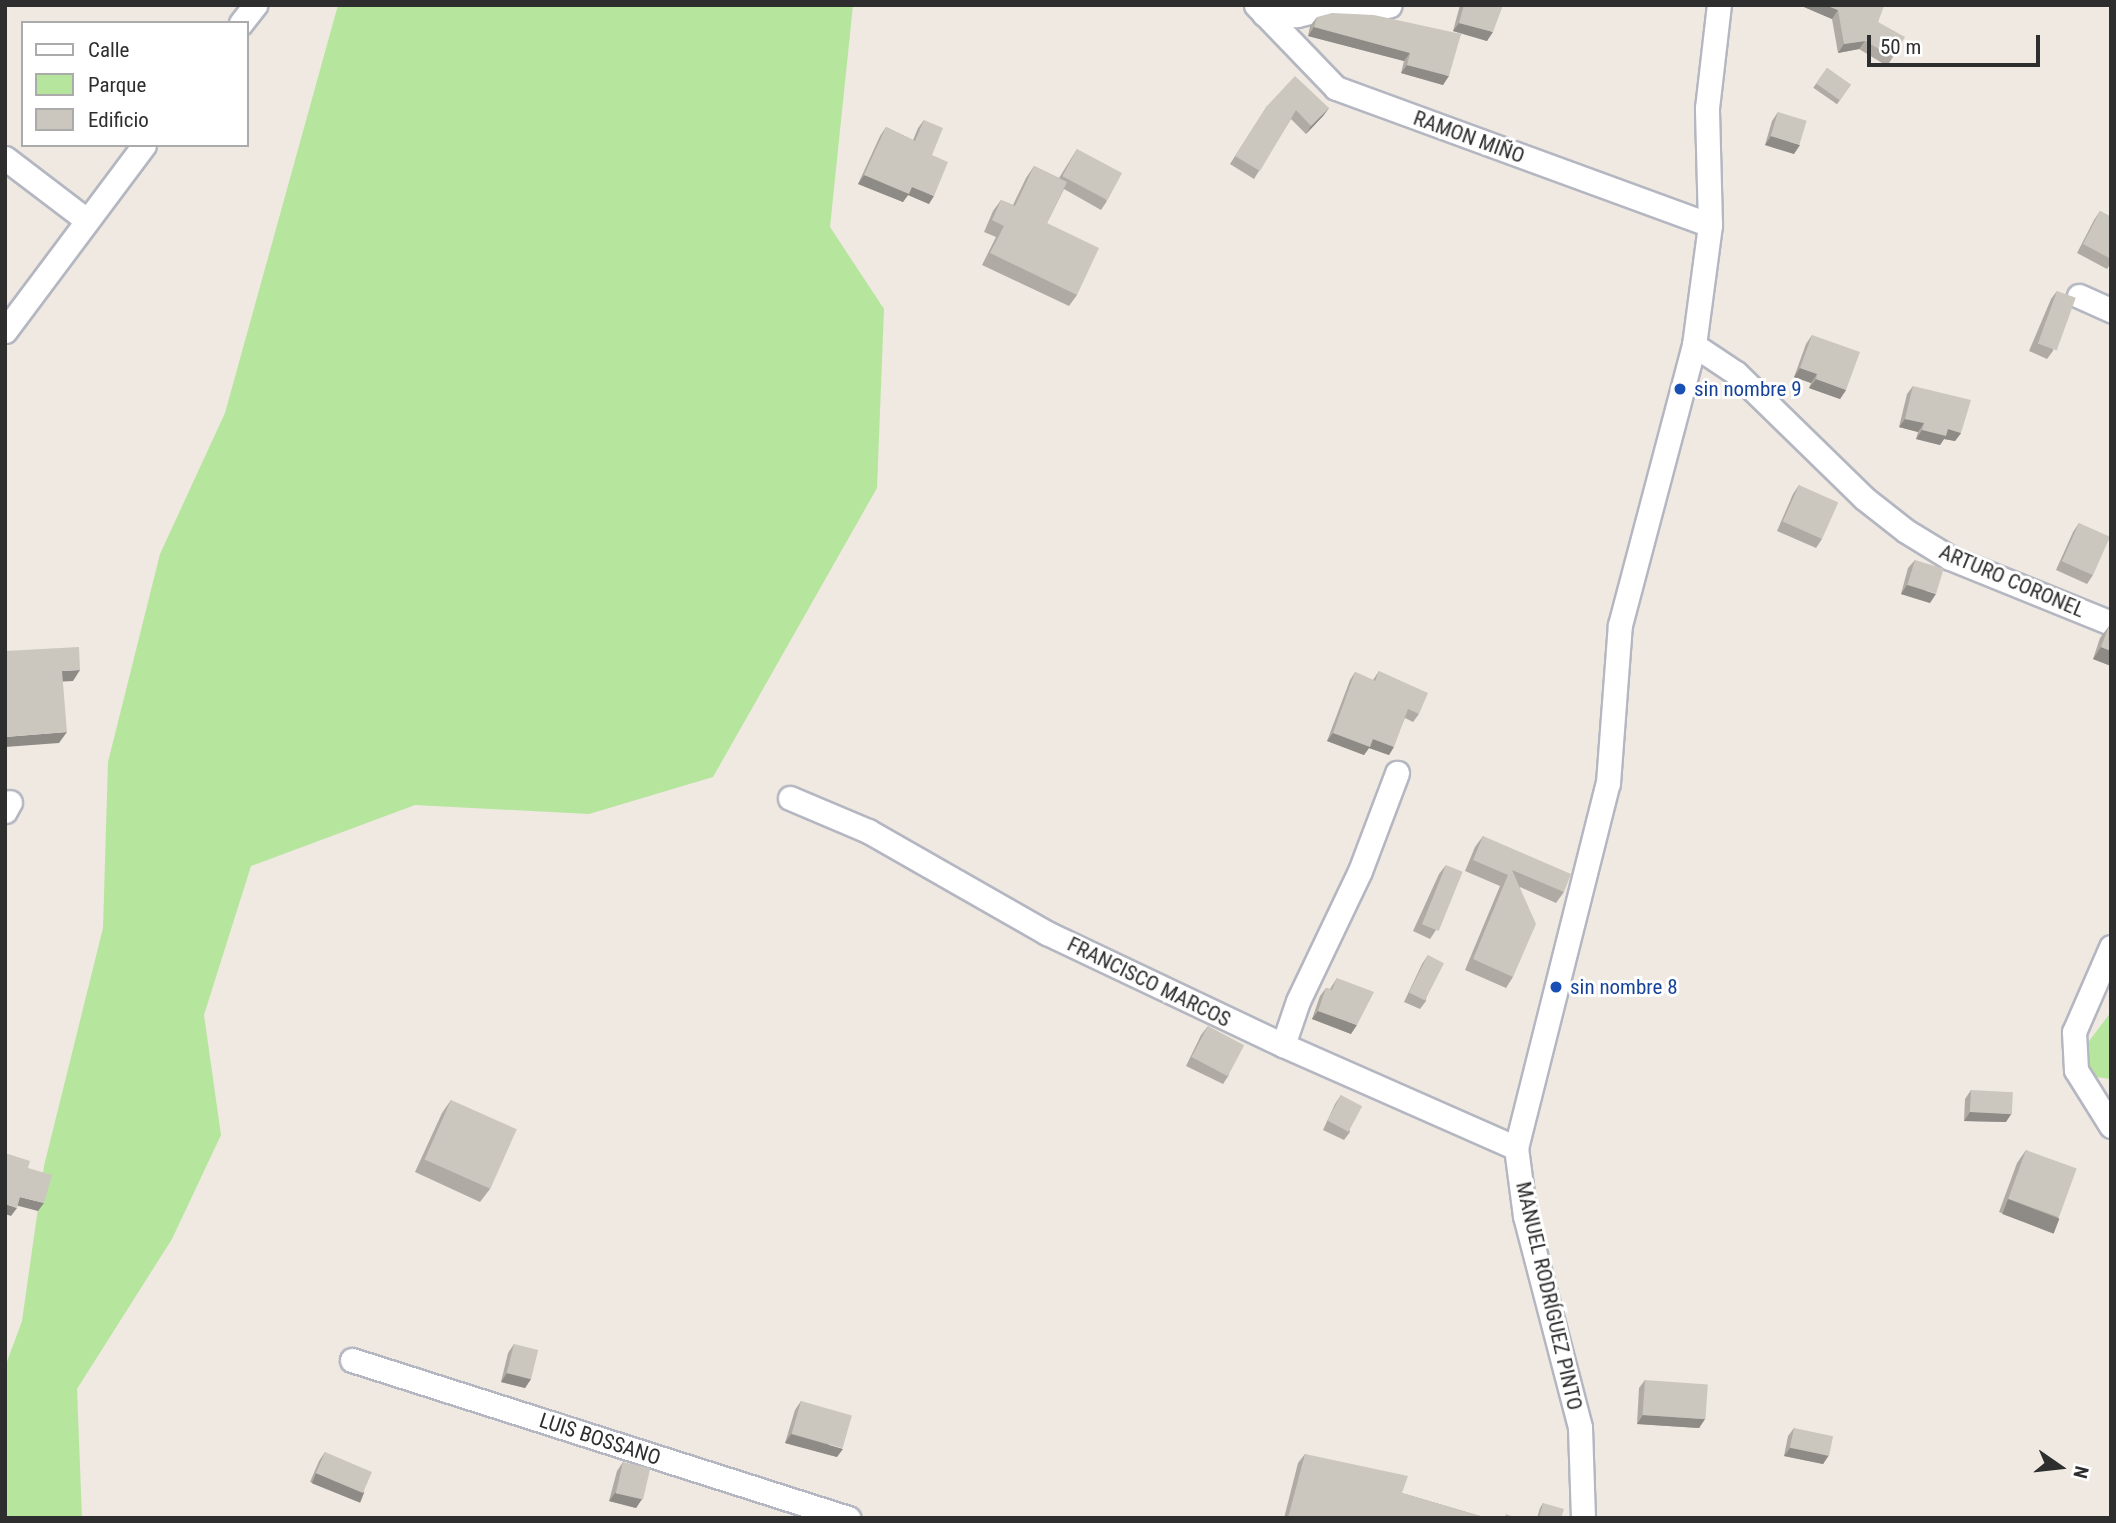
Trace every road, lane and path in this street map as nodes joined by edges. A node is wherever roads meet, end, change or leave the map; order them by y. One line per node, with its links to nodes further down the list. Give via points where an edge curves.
1 (255, 5): 5 (street)
2 (1390, 5): 4 (street)
3 (1719, 5): 9 (street, MANUEL RODRÍGUEZ PINTO, via 1706,108)
4 (1262, 8): 9 (street, RAMON MIÑO, via 1336,88)
5 (243, 21)
6 (142, 147): 8 (street)
7 (5, 158): 8 (street)
8 (85, 219): 12 (street)
9 (1710, 225): 13 (street, MANUEL RODRÍGUEZ PINTO)
10 (2079, 296): 11 (street)
11 (2111, 310)
12 (5, 331)
13 (1694, 345): 14 (street, ARTURO CORONEL, via 1736,373 1864,498 1906,531 1950,558); 20 (street, MANUEL RODRÍGUEZ PINTO, via 1620,625 1608,783)
14 (2111, 623)
15 (1397, 773): 18 (street)
16 (790, 798): 18 (street, FRANCISCO MARCOS, via 868,831 1047,933)
17 (2111, 947): 19 (street, via 2074,1032 2076,1070)
18 (1283, 1045): 20 (street, FRANCISCO MARCOS)
19 (2111, 1126)
20 (1516, 1148): 23 (street, MANUEL RODRÍGUEZ PINTO, via 1525,1216 1580,1427)
21 (352, 1360): 22 (street, LUIS BOSSANO)
22 (848, 1518)
23 (1583, 1518)

